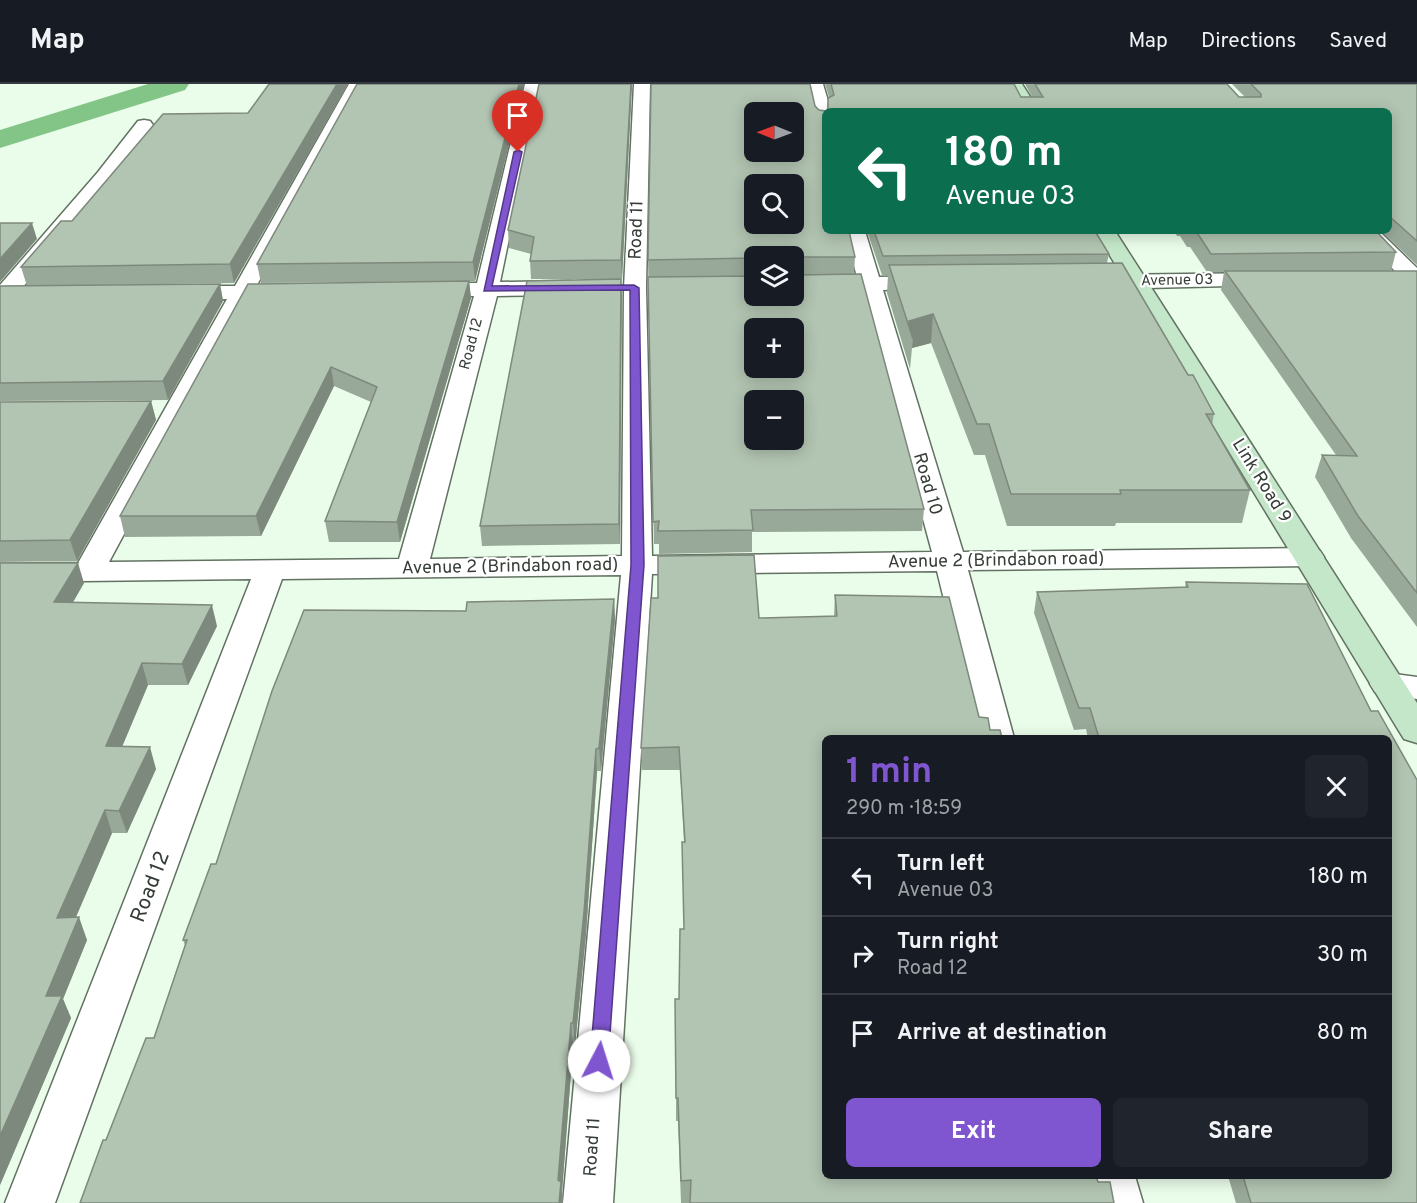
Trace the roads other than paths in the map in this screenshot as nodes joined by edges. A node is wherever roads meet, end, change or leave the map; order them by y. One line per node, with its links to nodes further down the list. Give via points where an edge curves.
1 (357, 84): 24 (street)
2 (533, 84): 21 (street, Road 12)
3 (642, 84): 30 (street, Road 11, via 634,288)
4 (815, 84): 7 (street)
5 (1014, 84): 6 (main road)
6 (1028, 108)
7 (822, 109)
8 (144, 125): 27 (street)
9 (856, 234): 18 (street, Road 10)
10 (1107, 234): 15 (main road, Link Road 9)
11 (1370, 234): 14 (street)
12 (1380, 279): 14 (street)
13 (1287, 280): 15 (street, Avenue 03)
14 (1416, 280)
15 (1137, 281): 16 (street, Avenue 03); 28 (main road, Link Road 9)
16 (1078, 282)
17 (951, 283): 18 (street)
18 (869, 284): 19 (street); 29 (street, Road 10)
19 (804, 285)
20 (589, 288): 21 (street)
21 (487, 289): 22 (street); 31 (street, Road 12)
22 (405, 290)
23 (312, 291): 24 (street)
24 (242, 292): 25 (street); 33 (street, via 166,410)
25 (159, 293)
26 (28, 294): 27 (street)
27 (2, 295)
28 (1309, 557): 29 (street, Avenue 2 (Brindabon road)); 35 (main road, Link Road 9)
29 (950, 561): 30 (street, Avenue 2 (Brindabon road)); 37 (street, Road 10)
30 (637, 565): 31 (street, Avenue 2 (Brindabon road)); 40 (street, Road 11)
31 (412, 568): 32 (street, Avenue 2 (Brindabon road))
32 (270, 570): 33 (street, Avenue 2 (Brindabon road)); 39 (street, Road 12)
33 (88, 572): 34 (street, Avenue 2 (Brindabon road))
34 (0, 573)
35 (1402, 686): 36 (main road, Link Road 9)
36 (1417, 731)
37 (995, 735)
38 (1112, 1179): 41 (street)
39 (30, 1203)
40 (588, 1203)
41 (1118, 1203)

